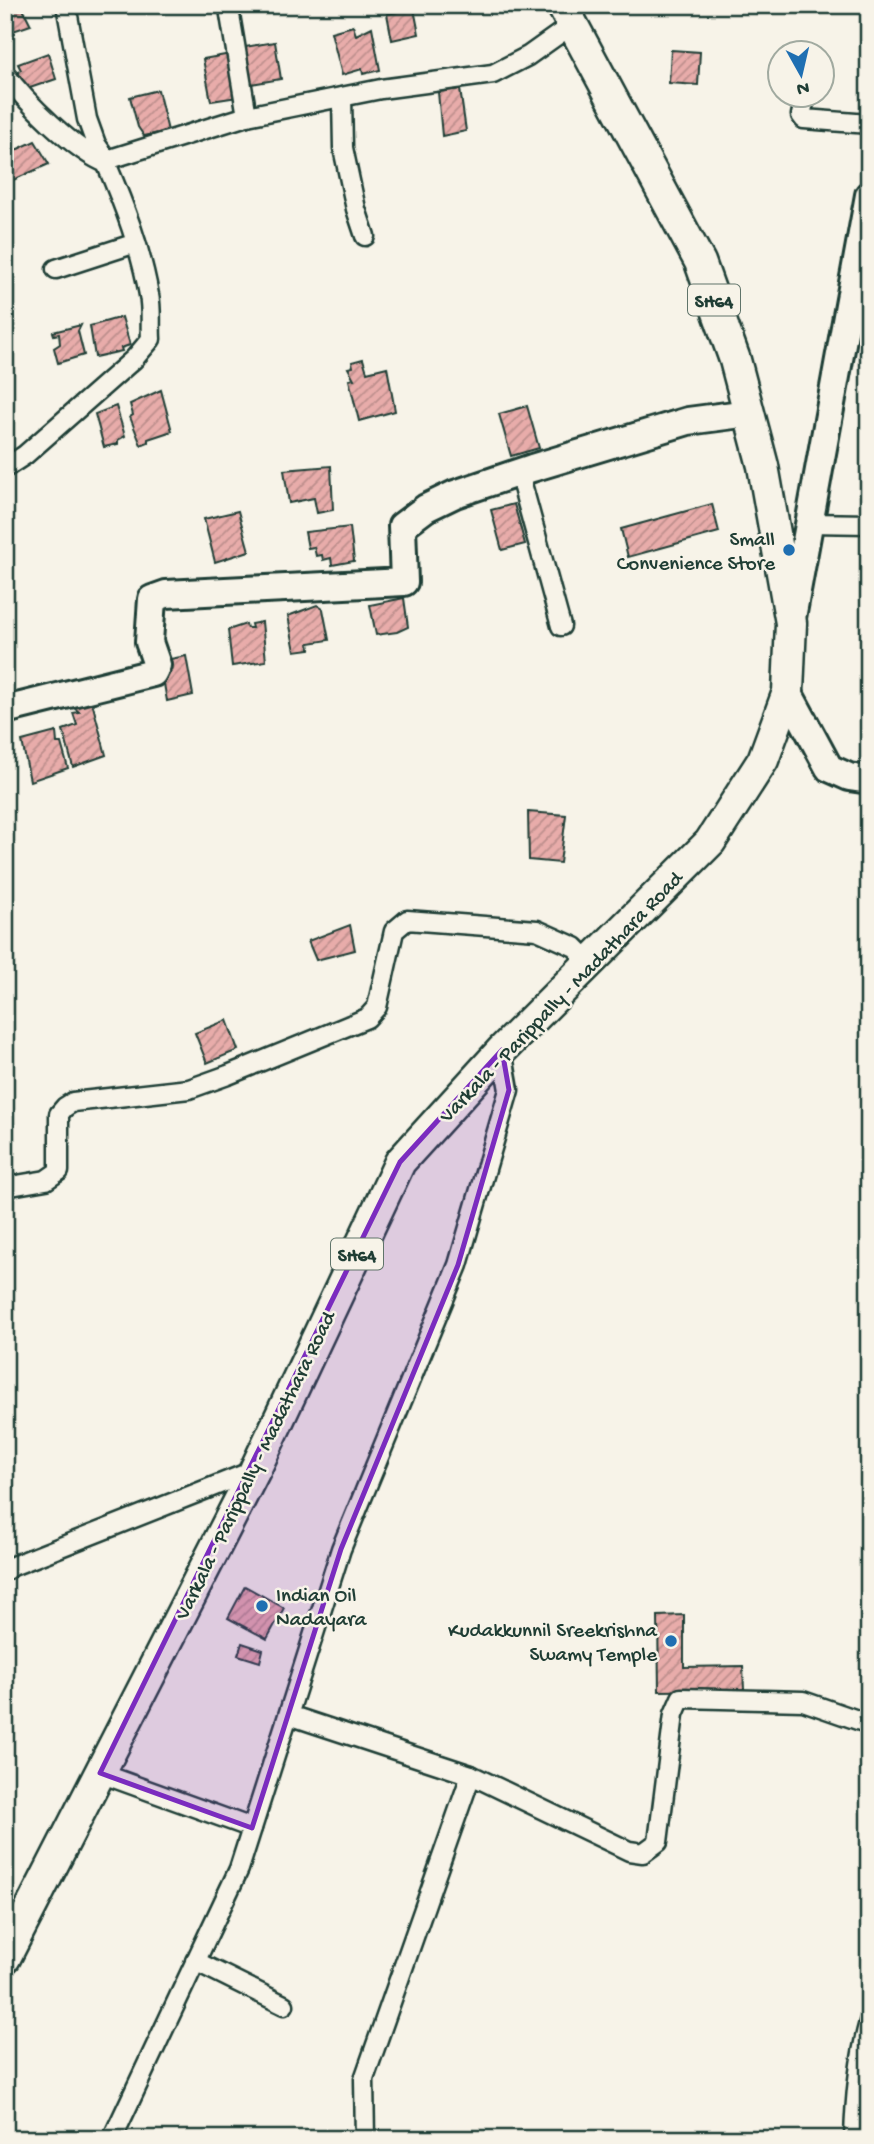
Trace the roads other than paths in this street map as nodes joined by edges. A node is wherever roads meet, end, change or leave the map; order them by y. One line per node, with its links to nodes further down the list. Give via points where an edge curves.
1 (66, 5): 9 (street, via 87,119)
2 (229, 9): 7 (street)
3 (568, 15): 5 (street, via 528,56 493,74); 14 (main road, Varkala - Parippally - Madathara Road / SH64, via 700,261)
4 (5, 74): 9 (street, via 72,141)
5 (342, 97): 7 (street); 11 (street, via 343,148)
6 (803, 108): 8 (street, via 804,118)
7 (247, 116): 9 (street)
8 (869, 124)
9 (106, 161): 12 (street)
10 (869, 195): 17 (main road)
11 (365, 236)
12 (136, 243): 13 (street); 15 (street, via 149,296 151,339 135,359)
13 (56, 269)
14 (749, 413): 16 (main road, via 688,421); 19 (main road, Varkala - Parippally - Madathara Road / SH64)
15 (5, 468)
16 (519, 473): 20 (street); 22 (main road, via 455,494 402,526 404,582 166,594 152,599 149,642 157,666 153,673)
17 (809, 523): 18 (street); 19 (main road)
18 (869, 524)
19 (791, 623): 21 (main road, Varkala - Parippally - Madathara Road / SH64)
20 (561, 626)
21 (788, 692): 23 (main road, via 829,768); 24 (main road, Varkala - Parippally - Madathara Road / SH64, via 763,760 710,842)
22 (5, 710)
23 (869, 780)
24 (590, 962): 25 (main road, Varkala - Parippally - Madathara Road / SH64); 26 (street, via 575,947 537,930 407,920 394,931 377,1007 367,1018 189,1088 73,1102 59,1114 59,1171 46,1180)
25 (502, 1050): 27 (main road, Varkala - Parippally - Madathara Road / SH64, via 400,1162); 29 (street, via 509,1090 458,1265 341,1549)
26 (5, 1187)
27 (255, 1470): 28 (street); 31 (main road, Varkala - Parippally - Madathara Road / SH64)
28 (5, 1572)
29 (289, 1715): 32 (street); 33 (street)
30 (869, 1724): 32 (street, via 803,1701 681,1698 674,1714 658,1842 643,1853 629,1851)
31 (100, 1773): 33 (street); 34 (main road, Varkala - Parippally - Madathara Road / SH64)
32 (471, 1776): 39 (street, via 364,2079)
33 (252, 1828): 35 (street, via 239,1869)
34 (5, 1958)
35 (195, 1961): 36 (street); 38 (street)
36 (284, 2005)
37 (869, 2022): 40 (street, via 855,2092)
38 (112, 2139)
39 (365, 2139)
40 (854, 2139)

